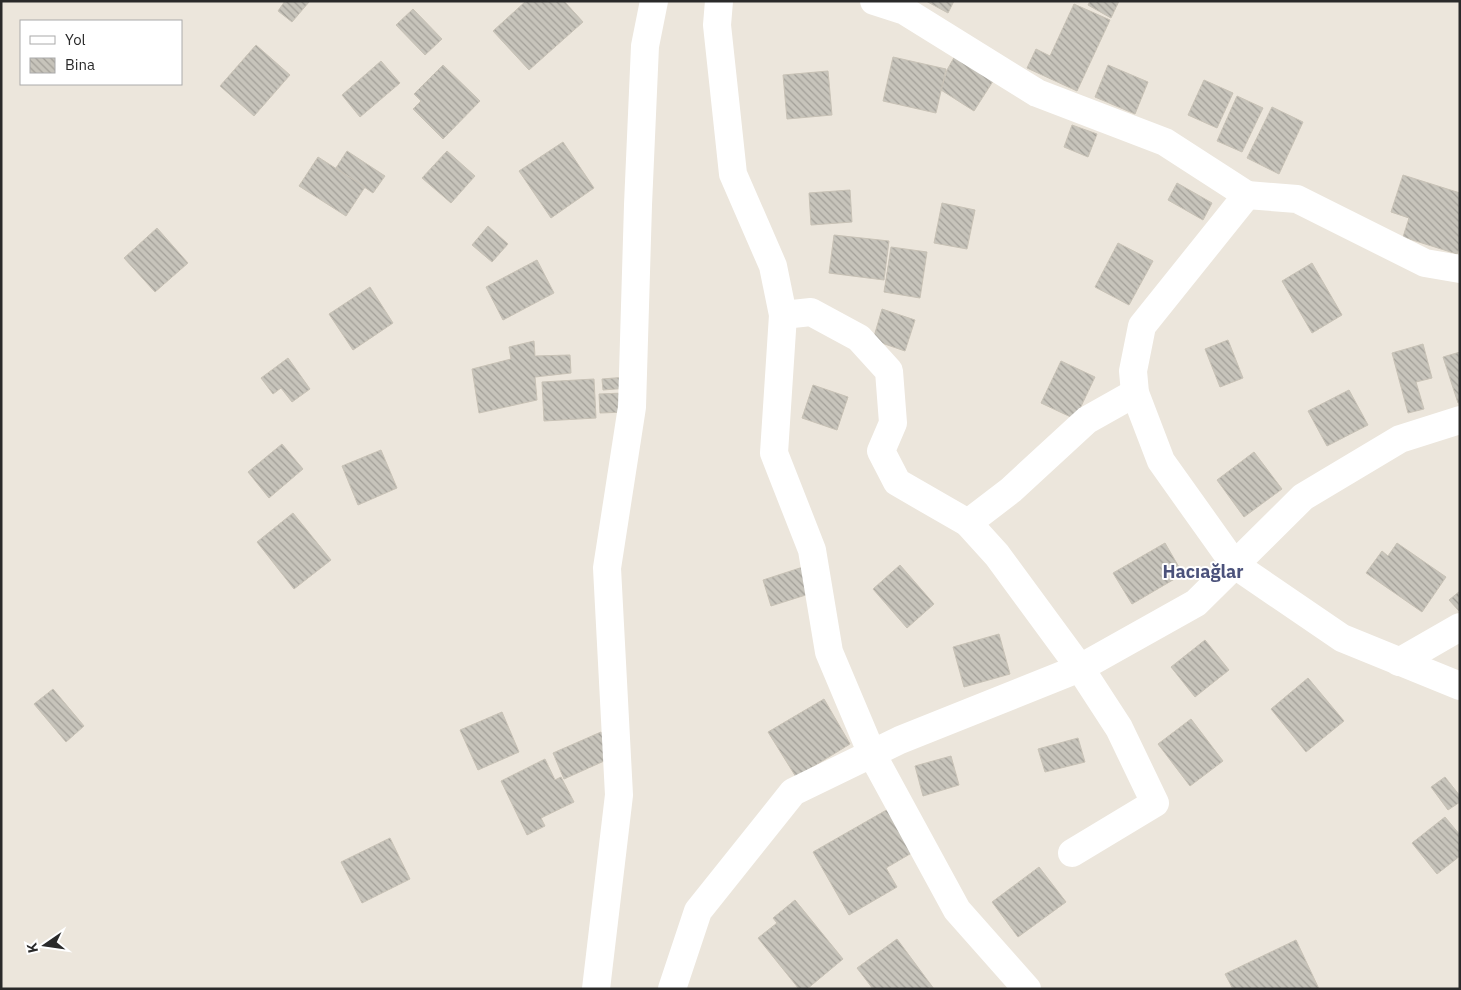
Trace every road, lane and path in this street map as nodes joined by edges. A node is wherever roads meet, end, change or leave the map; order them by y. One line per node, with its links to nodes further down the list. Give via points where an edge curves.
1 (654, 1): 17 (street, via 645,46 632,407 607,568 619,795)
2 (719, 1): 6 (street, via 717,25 733,174 773,266)
3 (874, 1): 4 (street, via 905,11 1037,93 1165,142)
4 (1247, 195): 5 (street, via 1297,199 1425,263); 7 (street, via 1142,326 1133,371)
5 (1460, 269)
6 (783, 315): 9 (street, via 811,312 858,338 889,371 893,423 881,451 896,482); 15 (street, via 774,453 812,550 829,652)
7 (1135, 393): 9 (street, via 1087,420 1011,490); 10 (street, via 1161,461)
8 (1460, 420): 10 (street, via 1400,439 1303,497)
9 (968, 523): 13 (street, via 998,555)
10 (1235, 565): 12 (street, via 1342,638); 13 (street, via 1196,603)
11 (1460, 627): 12 (street)
12 (1399, 662): 14 (street)
13 (1080, 668): 15 (street); 16 (street, via 1119,728 1156,803)
14 (1460, 686)
15 (872, 754): 18 (street, via 793,792 698,911); 19 (street, via 957,910)
16 (1072, 853)
17 (596, 989)
18 (672, 989)
19 (1027, 989)

